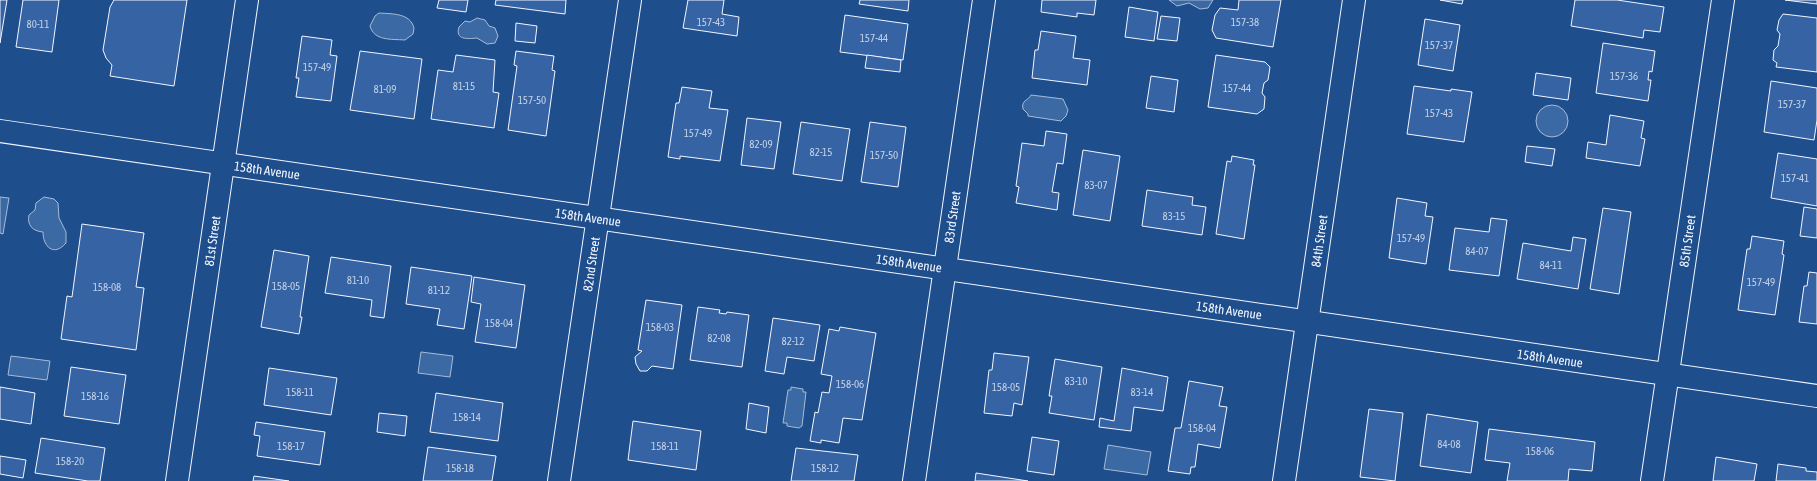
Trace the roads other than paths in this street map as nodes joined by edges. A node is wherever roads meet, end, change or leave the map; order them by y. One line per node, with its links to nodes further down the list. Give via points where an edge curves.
1 (247, 0): 7 (street, 81st Street)
2 (630, 0): 8 (street, 82nd Street)
3 (984, 0): 9 (street, 83rd Street)
4 (1354, 0): 10 (street, 84th Street)
5 (1723, 0): 11 (street, 85th Street)
6 (0, 131): 7 (street, 158th Avenue)
7 (223, 164): 8 (street, 158th Avenue); 13 (street, 81st Street)
8 (598, 219): 9 (street, 158th Avenue); 14 (street, 82nd Street)
9 (944, 268): 10 (street, 158th Avenue); 15 (street, 83rd Street)
10 (1307, 322): 11 (street, 158th Avenue); 16 (street, 84th Street)
11 (1668, 375): 12 (street, 158th Avenue); 17 (street, 85th Street)
12 (1817, 396)
13 (177, 481)
14 (559, 481)
15 (914, 481)
16 (1284, 481)
17 (1652, 481)

